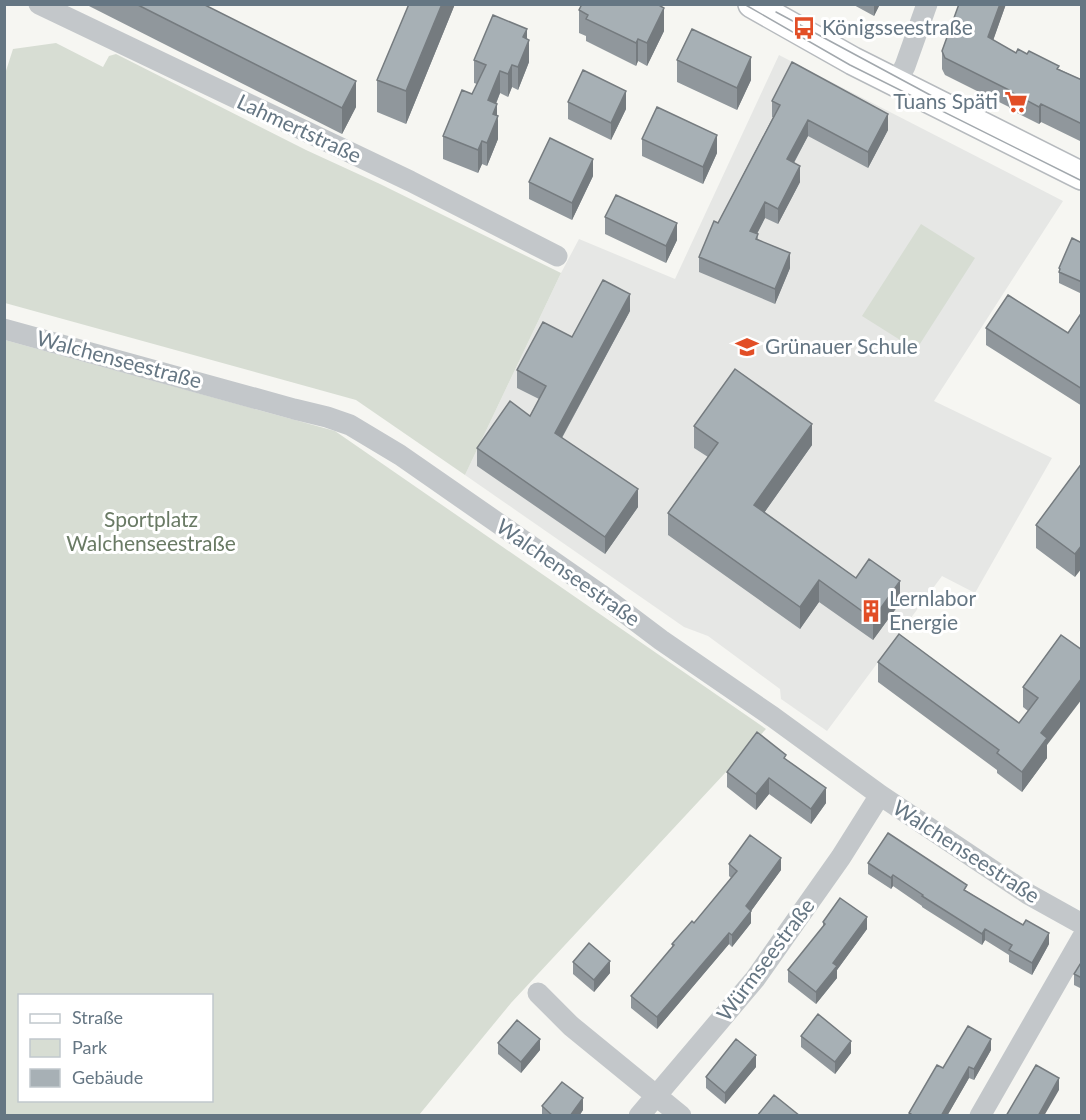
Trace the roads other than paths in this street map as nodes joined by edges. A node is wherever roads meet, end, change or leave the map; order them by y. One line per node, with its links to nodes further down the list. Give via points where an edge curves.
1 (39, 4): 6 (street, Lahmertstraße, via 410,181)
2 (752, 4): 4 (main road)
3 (927, 4): 4 (street)
4 (896, 84): 5 (main road)
5 (1082, 176)
6 (557, 256)
7 (4, 329): 8 (street, Walchenseestraße, via 350,425 400,455 600,594)
8 (880, 795): 9 (street, Walchenseestraße, via 1028,894); 12 (street, Würmseestraße, via 755,979)
9 (1082, 924)
10 (1082, 938): 15 (street)
11 (537, 993): 12 (street, via 571,1026)
12 (657, 1095): 13 (street, Würmseestraße); 14 (street)
13 (639, 1116)
14 (681, 1116)
15 (980, 1116)

